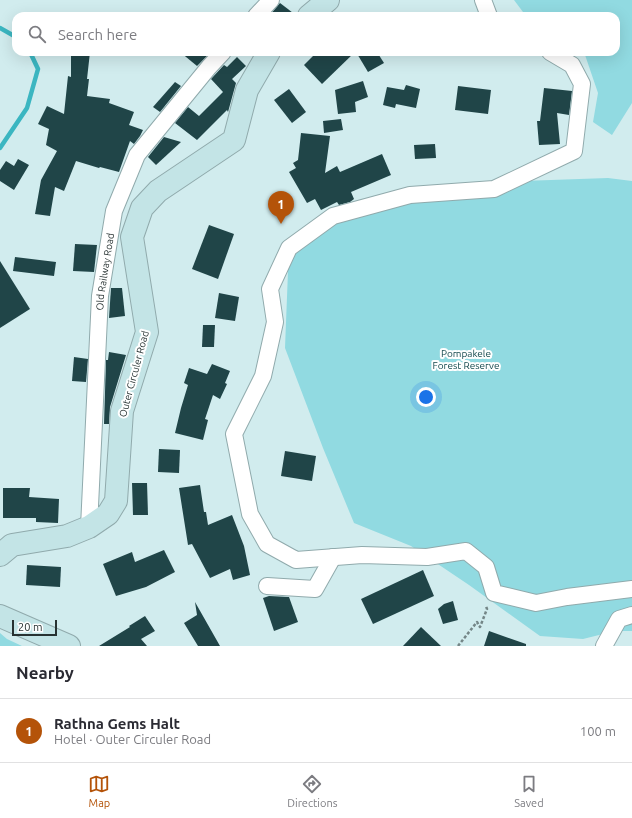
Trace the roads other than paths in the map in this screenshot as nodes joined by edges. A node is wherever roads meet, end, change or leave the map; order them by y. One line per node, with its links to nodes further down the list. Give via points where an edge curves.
1 (271, 0): 4 (street)
2 (328, 0): 5 (street)
3 (483, 0): 6 (street)
4 (260, 12)
5 (314, 12)
6 (488, 12)
7 (219, 56): 10 (street, Old Railway Road, via 137,155 114,211 100,296)
8 (267, 56): 10 (street, Outer Circuler Road, via 247,90 234,140 158,191 142,208 132,237 147,332 122,411 116,501 108,514)
9 (557, 56): 12 (street, via 572,65 582,84 574,151 494,189 410,195 333,216 289,248 270,289 275,322 263,376 234,434 250,514 267,544 296,560)
10 (88, 526): 11 (street, Outer Circuler Road, via 67,536 12,546)
11 (0, 555)
12 (333, 557): 13 (street, via 315,588); 14 (street, via 427,557 466,551 486,567 494,593 536,603)
13 (267, 586)
14 (632, 589)
15 (0, 616): 17 (street)
16 (632, 616): 18 (street, via 619,619)
17 (69, 646)
18 (604, 646)

